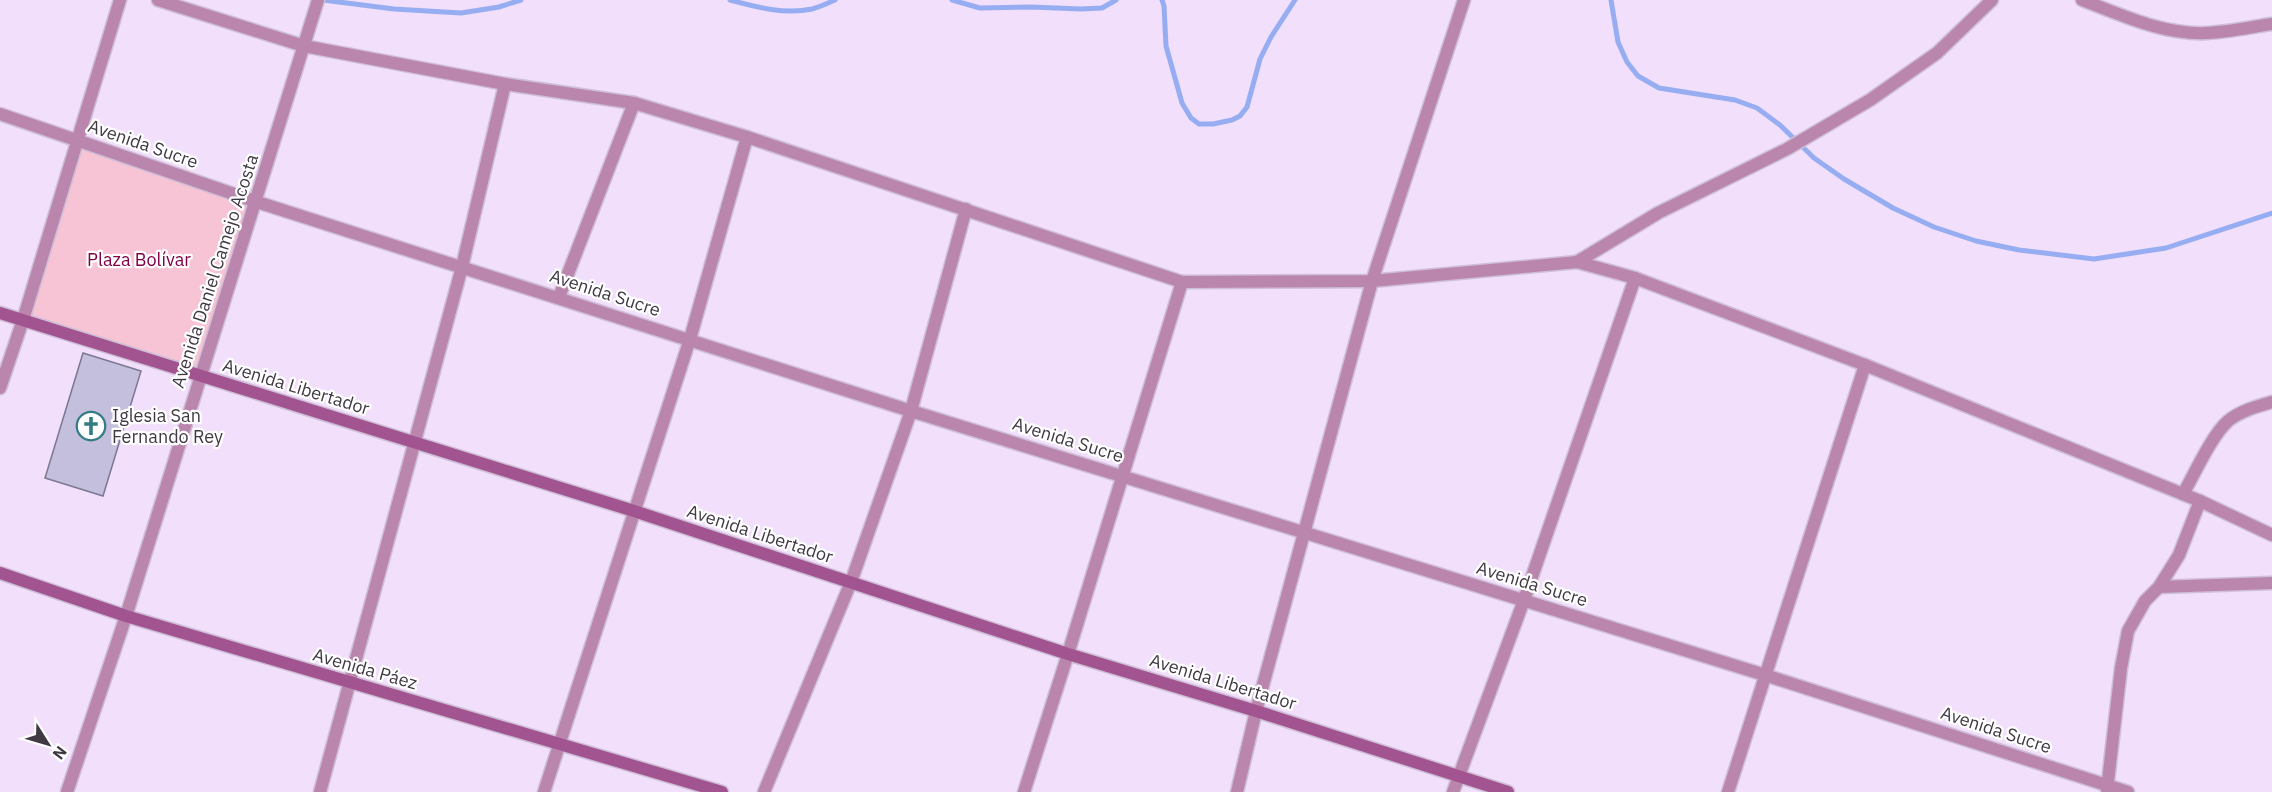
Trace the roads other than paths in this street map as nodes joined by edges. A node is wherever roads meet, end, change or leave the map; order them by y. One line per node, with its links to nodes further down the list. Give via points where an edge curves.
1 (120, 0): 13 (street)
2 (158, 0): 8 (street)
3 (1464, 0): 19 (street)
4 (1992, 0): 16 (street, via 1936,53 1870,100 1787,149 1658,213)
5 (2082, 0): 7 (street, via 2152,26 2181,32 2207,33)
6 (317, 5): 8 (street, Avenida Daniel Camejo Acosta)
7 (2272, 24)
8 (304, 46): 9 (street); 14 (street, Avenida Daniel Camejo Acosta)
9 (505, 84): 10 (street); 17 (street)
10 (634, 103): 12 (street); 21 (street)
11 (0, 114): 13 (street, Avenida Sucre)
12 (747, 137): 15 (street); 24 (street)
13 (77, 141): 14 (street, Avenida Sucre); 23 (street)
14 (257, 202): 17 (street, Avenida Sucre); 26 (street, Avenida Daniel Camejo Acosta)
15 (966, 209): 20 (street); 29 (street)
16 (1577, 262): 18 (street); 19 (street)
17 (462, 267): 21 (street, Avenida Sucre); 30 (street)
18 (1635, 278): 25 (street); 41 (street)
19 (1372, 281): 20 (street); 35 (street)
20 (1182, 282): 31 (street)
21 (559, 297): 24 (street, Avenida Sucre)
22 (0, 313): 23 (main road, Avenida Libertador)
23 (23, 320): 26 (main road, Avenida Libertador); 27 (street)
24 (690, 339): 29 (street, Avenida Sucre); 34 (street)
25 (1865, 365): 32 (street); 44 (street)
26 (200, 377): 30 (main road, Avenida Libertador); 42 (street, Avenida Daniel Camejo Acosta)
27 (0, 388)
28 (2272, 402): 32 (street, via 2228,421)
29 (911, 411): 31 (street, Avenida Sucre); 38 (street)
30 (414, 441): 34 (main road, Avenida Libertador); 45 (street)
31 (1121, 476): 35 (street, Avenida Sucre); 43 (street)
32 (2182, 494): 33 (street)
33 (2200, 501): 36 (street); 40 (street, via 2180,555)
34 (634, 511): 38 (main road, Avenida Libertador); 47 (street)
35 (1304, 531): 41 (street, Avenida Sucre); 46 (street)
36 (2272, 535)
37 (0, 573): 42 (main road, Avenida Páez)
38 (850, 582): 43 (main road, Avenida Libertador); 54 (street)
39 (2272, 583): 40 (street)
40 (2159, 587): 49 (street, via 2135,615 2128,631)
41 (1524, 600): 44 (street, Avenida Sucre); 48 (street)
42 (126, 616): 45 (main road, Avenida Páez); 50 (street, Avenida Daniel Camejo Acosta)
43 (1068, 654): 46 (main road, Avenida Libertador); 55 (street)
44 (1764, 675): 49 (street, Avenida Sucre); 59 (street)
45 (350, 683): 47 (main road, Avenida Páez); 51 (street)
46 (1256, 711): 48 (main road, Avenida Libertador); 56 (street)
47 (561, 744): 52 (street); 53 (main road, Avenida Páez)
48 (1458, 776): 57 (street); 58 (main road, Avenida Libertador)
49 (2108, 788): 60 (street, Avenida Sucre)
50 (67, 792)
51 (320, 792)
52 (544, 792)
53 (722, 792)
54 (764, 792)
55 (1024, 792)
56 (1237, 792)
57 (1453, 792)
58 (1508, 792)
59 (1728, 792)
60 (2128, 792)

